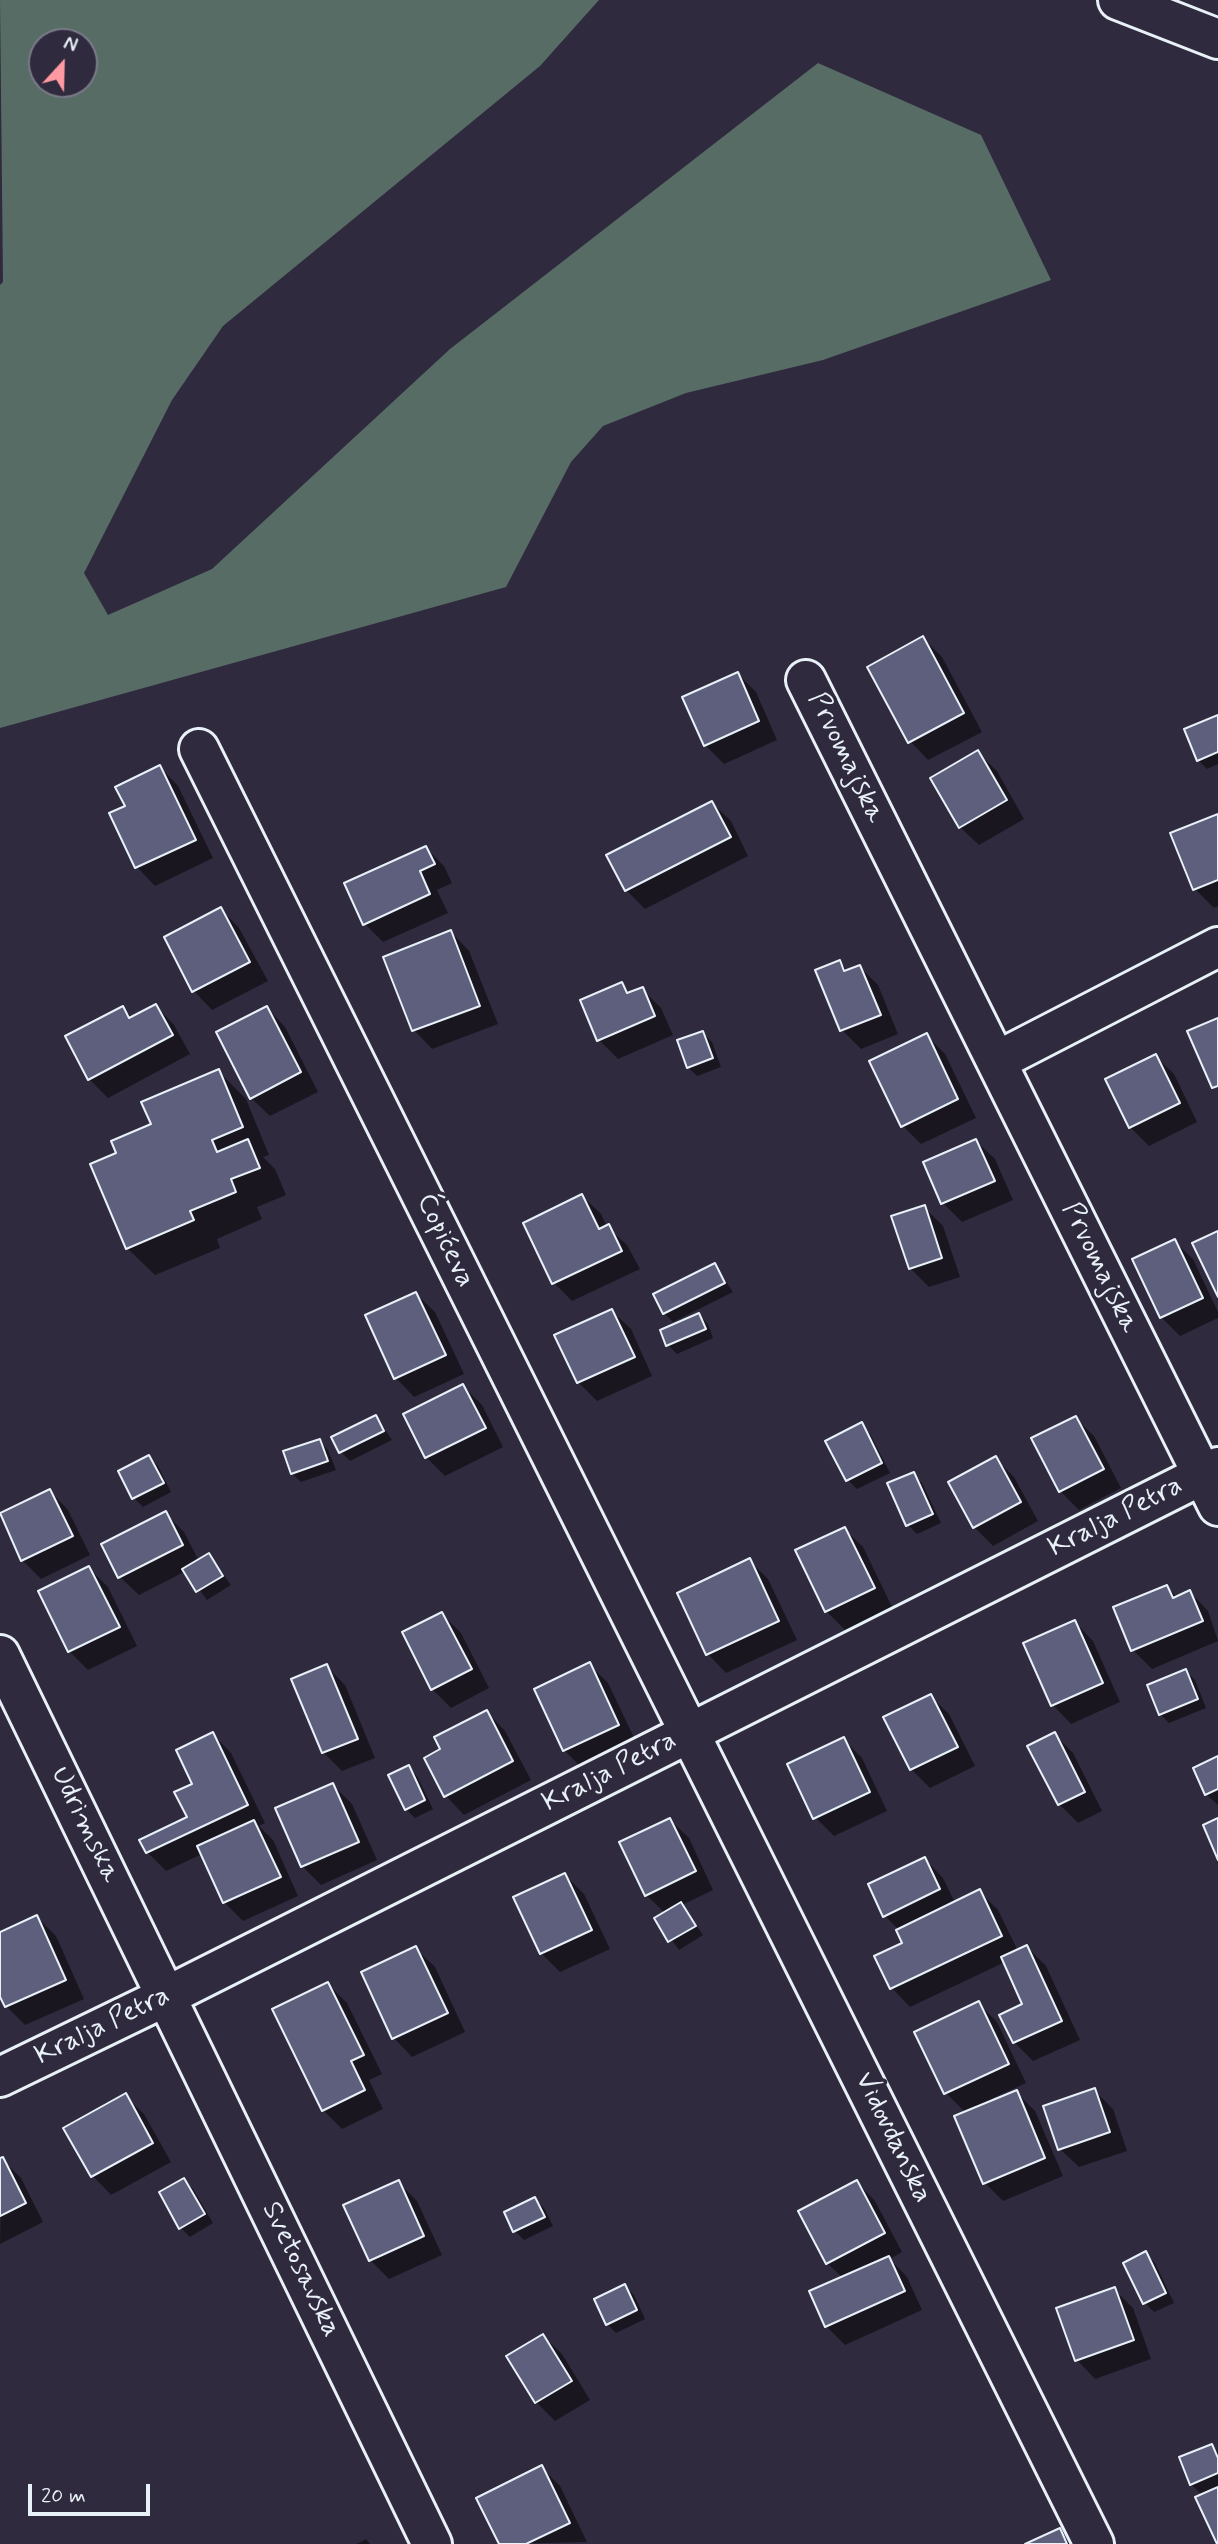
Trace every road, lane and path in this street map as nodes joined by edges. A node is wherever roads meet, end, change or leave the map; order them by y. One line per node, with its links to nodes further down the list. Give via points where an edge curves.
1 (1118, 0): 2 (street)
2 (1218, 39)
3 (807, 680): 6 (street, Prvomajska)
4 (199, 749): 9 (street, Ćopićeva)
5 (1218, 947): 6 (street)
6 (996, 1062): 7 (street, Prvomajska)
7 (1213, 1483): 9 (street, Kralja Petra)
8 (0, 1655): 10 (street, Udrimska)
9 (690, 1733): 10 (street, Kralja Petra); 13 (street, Vidovdanska)
10 (167, 1996): 11 (street, Kralja Petra); 12 (street, Svetosavska)
11 (0, 2077)
12 (432, 2544)
13 (1094, 2544)

